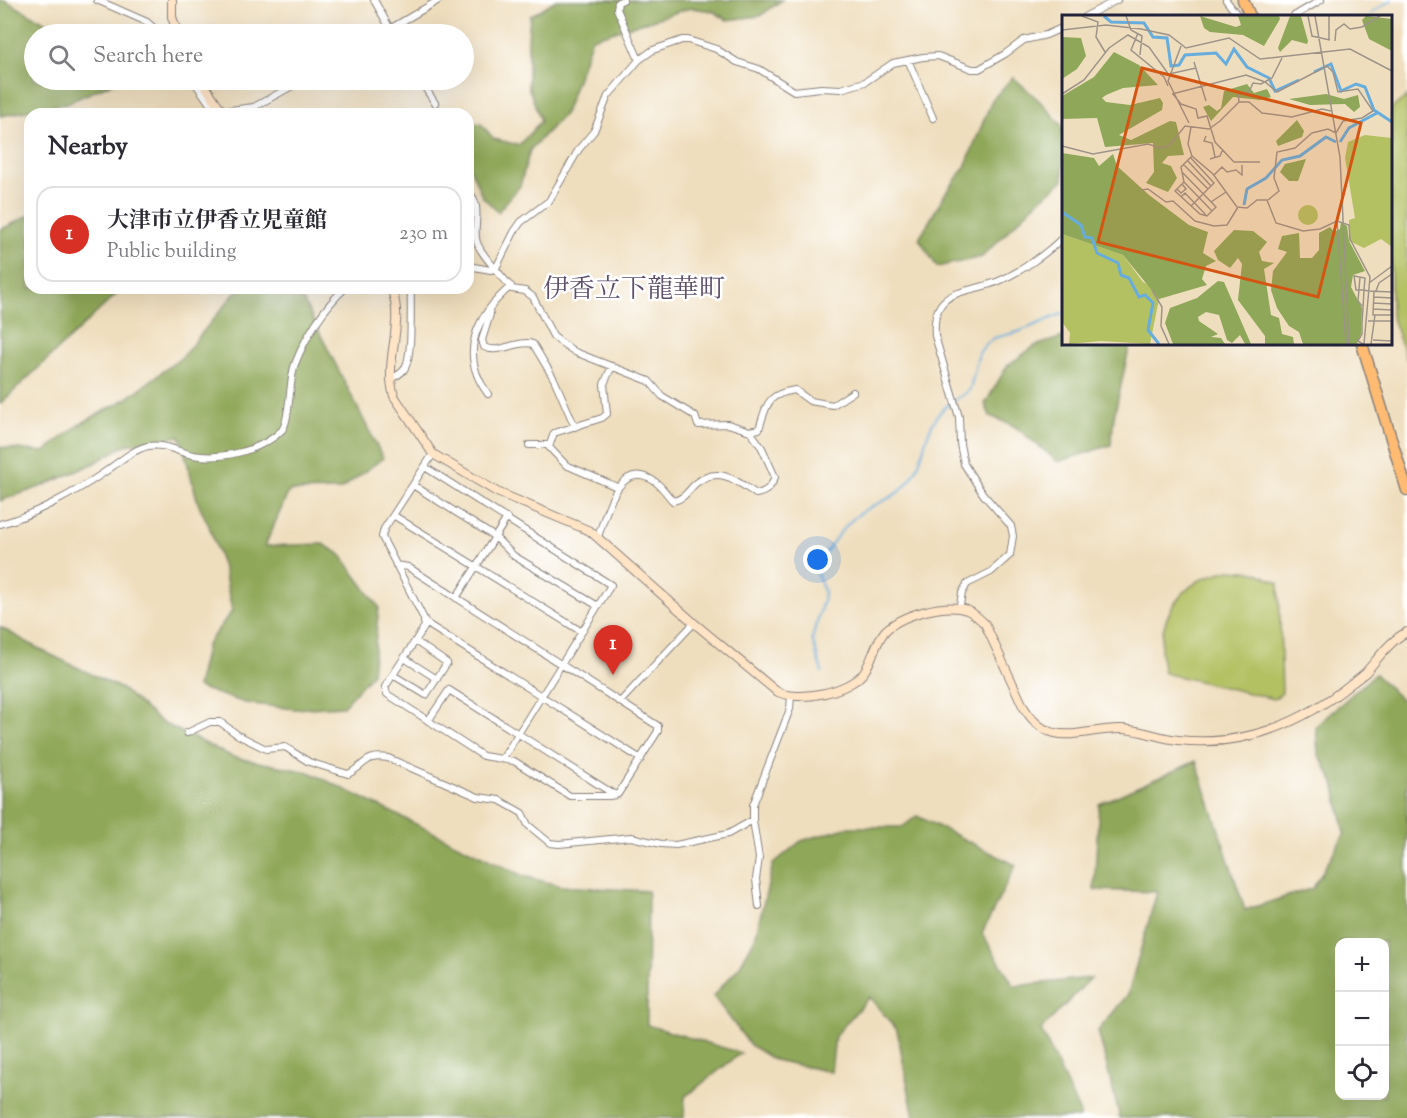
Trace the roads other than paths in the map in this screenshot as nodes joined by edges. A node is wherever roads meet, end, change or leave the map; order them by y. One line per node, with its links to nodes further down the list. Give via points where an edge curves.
1 (97, 0): 14 (street)
2 (374, 0): 16 (street)
3 (439, 0): 17 (street)
4 (623, 0): 19 (street, via 618,2 617,9)
5 (1117, 0): 10 (street)
6 (1226, 0): 11 (street)
7 (1243, 0): 12 (highway)
8 (1321, 0): 13 (street)
9 (172, 1): 15 (street)
10 (1088, 15)
11 (1237, 15)
12 (1250, 15)
13 (1296, 15)
14 (149, 24)
15 (174, 24)
16 (388, 24)
17 (404, 24)
18 (1062, 28): 20 (street, via 1023,40 979,69 938,56)
19 (639, 60): 20 (street, via 653,50 682,40 698,42 759,69 794,91 851,87 893,63); 33 (street, via 608,96 594,131 579,148 549,201 521,222)
20 (908, 60): 29 (street)
21 (203, 90): 26 (street)
22 (208, 90): 27 (street)
23 (285, 90): 28 (street)
24 (427, 90): 25 (street)
25 (435, 103)
26 (221, 108)
27 (222, 108)
28 (248, 108)
29 (933, 118)
30 (474, 199): 33 (street, via 476,242)
31 (1062, 238): 63 (street, via 1046,253 1002,280 951,295 936,312 934,336 960,417 964,464 1011,526 1013,536 1010,555 991,572 967,584)
32 (474, 267): 33 (street)
33 (496, 268): 34 (street)
34 (511, 286): 38 (street); 41 (street, via 533,297 559,341 575,352)
35 (340, 294): 57 (street, via 320,318 295,363 286,422 273,436 229,456 148,446 23,518)
36 (393, 294): 42 (street, via 397,310)
37 (411, 294): 42 (street, via 407,366)
38 (489, 310): 44 (street, via 472,343 479,382); 45 (street, via 484,347 496,350 526,342 534,344)
39 (1362, 345): 54 (highway)
40 (1367, 345): 51 (highway)
41 (612, 366): 45 (street, via 604,384 607,414); 46 (street, via 649,381 662,396 694,416 698,425 728,424)
42 (390, 379): 49 (street, via 394,396)
43 (853, 392): 46 (street, via 833,405 810,401 795,390 779,392 767,403 759,429)
44 (488, 394)
45 (575, 427): 48 (street, via 554,433)
46 (750, 431): 53 (street, via 775,477 763,492 756,494 722,475 697,483 680,500 673,501 655,481 644,477 633,477)
47 (529, 445): 48 (street)
48 (549, 447): 53 (street, via 566,465)
49 (433, 454): 50 (street); 59 (street, via 497,492)
50 (425, 467): 52 (street); 56 (street)
51 (1407, 472)
52 (412, 485): 55 (street); 58 (street)
53 (617, 487): 59 (street)
54 (1407, 490)
55 (393, 515): 60 (street, via 382,537); 61 (street)
56 (507, 518): 58 (street); 64 (street, via 611,585)
57 (0, 524)
58 (495, 537): 61 (street); 64 (street, via 514,556)
59 (598, 537): 66 (street)
60 (396, 565): 62 (street, via 408,567); 65 (street)
61 (476, 566): 62 (street); 67 (street)
62 (456, 598): 71 (street)
63 (960, 605)
64 (598, 606): 67 (street)
65 (424, 622): 69 (street); 74 (street)
66 (694, 623): 75 (street, via 776,691); 76 (street)
67 (582, 632): 71 (street)
68 (1407, 632): 75 (street, via 1363,674 1319,706 1269,732 1222,741 1179,740 1126,729 1076,735 1045,731 1023,706 985,624 976,615 958,608 934,610 894,624 878,641 863,673 844,688)
69 (415, 641): 70 (street); 73 (street, via 447,663)
70 (404, 658): 72 (street); 73 (street)
71 (561, 665): 74 (street); 76 (street)
72 (393, 675): 73 (street, via 426,695); 77 (street, via 385,687 387,694)
73 (437, 679)
74 (542, 696): 79 (street); 81 (street)
75 (791, 696): 83 (street, via 790,710 753,806)
76 (620, 702): 81 (street, via 658,726)
77 (428, 722): 79 (street, via 449,690); 80 (street, via 483,756)
78 (187, 733): 83 (street, via 210,722 220,722 266,748 285,747 309,762 348,774 367,759 388,758 478,797 499,800 522,813 528,825 550,843 631,837 676,845 728,834)
79 (518, 734): 80 (street); 82 (street)
80 (503, 758): 82 (street, via 570,796)
81 (641, 759): 82 (street)
82 (615, 795)
83 (753, 820): 84 (street, via 759,858)
84 (759, 906)

